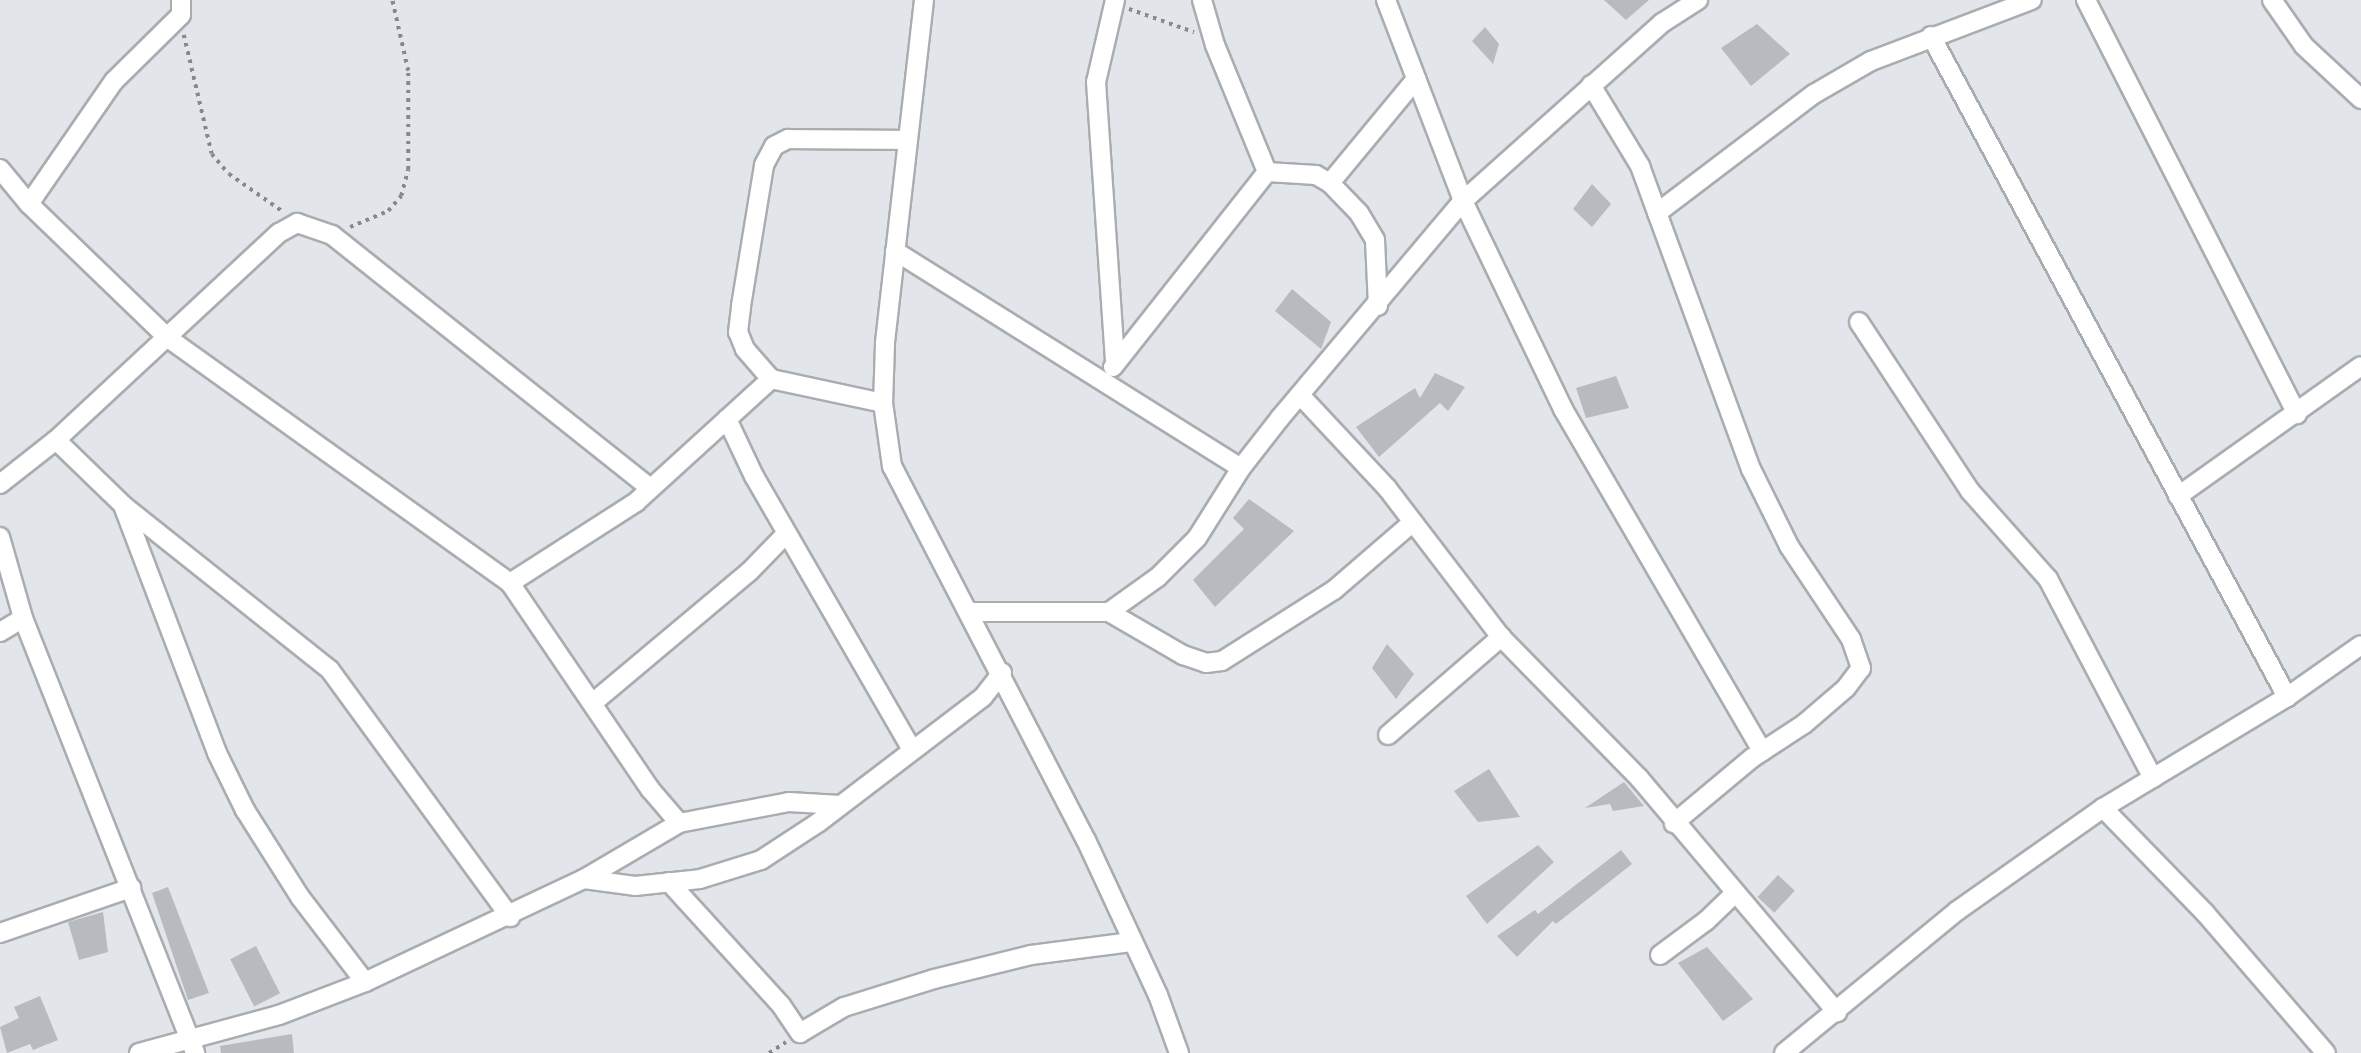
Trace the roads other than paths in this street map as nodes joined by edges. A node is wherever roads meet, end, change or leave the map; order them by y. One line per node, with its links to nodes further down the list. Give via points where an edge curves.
1 (924, 0): 14 (street)
2 (1202, 0): 16 (street, via 1214,46)
3 (1387, 0): 11 (street)
4 (1698, 0): 12 (street, via 1662,23)
5 (2032, 0): 10 (street)
6 (2086, 0): 31 (street)
7 (2272, 0): 13 (street, via 2304,46)
8 (1118, 2): 25 (street, via 1096,82)
9 (181, 8): 19 (street, via 114,81)
10 (1931, 36): 20 (street, via 1871,61 1814,94); 37 (street)
11 (1416, 79): 17 (street); 18 (street)
12 (1591, 85): 18 (street); 20 (street, via 1621,129)
13 (2361, 99)
14 (907, 140): 21 (street); 27 (street, via 788,139 774,146 764,165 738,332)
15 (0, 169): 19 (street)
16 (1266, 172): 17 (street, via 1316,175); 25 (street)
17 (1330, 183): 22 (street, via 1371,228)
18 (1463, 201): 22 (street); 55 (street, via 1563,409)
19 (29, 204): 24 (street)
20 (1657, 213): 55 (street, via 1751,469 1789,545 1859,656 1858,676 1846,688)
21 (895, 251): 28 (street); 30 (street)
22 (1378, 306): 29 (street)
23 (1859, 321): 56 (street, via 1970,491 2049,579)
24 (168, 338): 33 (street); 36 (street, via 278,233 297,223 332,235); 43 (street)
25 (1115, 362): 28 (street)
26 (2361, 366): 31 (street)
27 (771, 379): 30 (street); 32 (street)
28 (1108, 382): 34 (street)
29 (1300, 394): 34 (street); 39 (street)
30 (883, 403): 44 (street, via 892,466)
31 (2297, 414): 37 (street)
32 (727, 419): 36 (street); 40 (street)
33 (56, 440): 35 (street); 38 (street)
34 (1241, 468): 45 (street, via 1209,522 1178,560)
35 (0, 484)
36 (650, 488): 43 (street, via 614,518)
37 (2178, 496): 51 (street)
38 (124, 506): 65 (street, via 330,670); 69 (street, via 217,753 245,810 300,897)
39 (1413, 522): 45 (street, via 1334,590 1222,661 1206,663 1183,655); 48 (street)
40 (786, 534): 52 (street, via 749,572); 54 (street)
41 (0, 537): 42 (street)
42 (5, 573): 46 (street)
43 (510, 583): 52 (street)
44 (969, 612): 45 (street); 50 (street)
45 (1109, 612)
46 (23, 618): 47 (street); 63 (street)
47 (0, 632)
48 (1501, 637): 53 (street); 60 (street, via 1639,778)
49 (2361, 645): 51 (street)
50 (1002, 673): 54 (street, via 983,697); 67 (street)
51 (2287, 697): 56 (street)
52 (594, 701): 59 (street, via 650,789)
53 (1388, 735)
54 (912, 750): 57 (street)
55 (1762, 751): 60 (street)
56 (2153, 778): 58 (street)
57 (840, 805): 59 (street, via 789,802); 62 (street, via 761,860 700,879)
58 (2104, 808): 70 (street, via 1956,911); 76 (street, via 2205,913)
59 (679, 823): 61 (street)
60 (1674, 823): 64 (street)
61 (584, 878): 62 (street, via 635,886); 65 (street)
62 (669, 882): 67 (street, via 781,1005 800,1033 844,1007 934,979 1031,955)
63 (131, 888): 66 (street); 71 (street)
64 (1734, 894): 68 (street); 70 (street)
65 (510, 917): 69 (street)
66 (0, 933)
67 (1131, 942): 74 (street)
68 (1660, 955)
69 (365, 982): 71 (street, via 279,1015)
70 (1837, 1012): 75 (street)
71 (186, 1037): 72 (street); 73 (street)
72 (139, 1053)
73 (195, 1053)
74 (1179, 1053)
75 (1784, 1053)
76 (2326, 1053)

